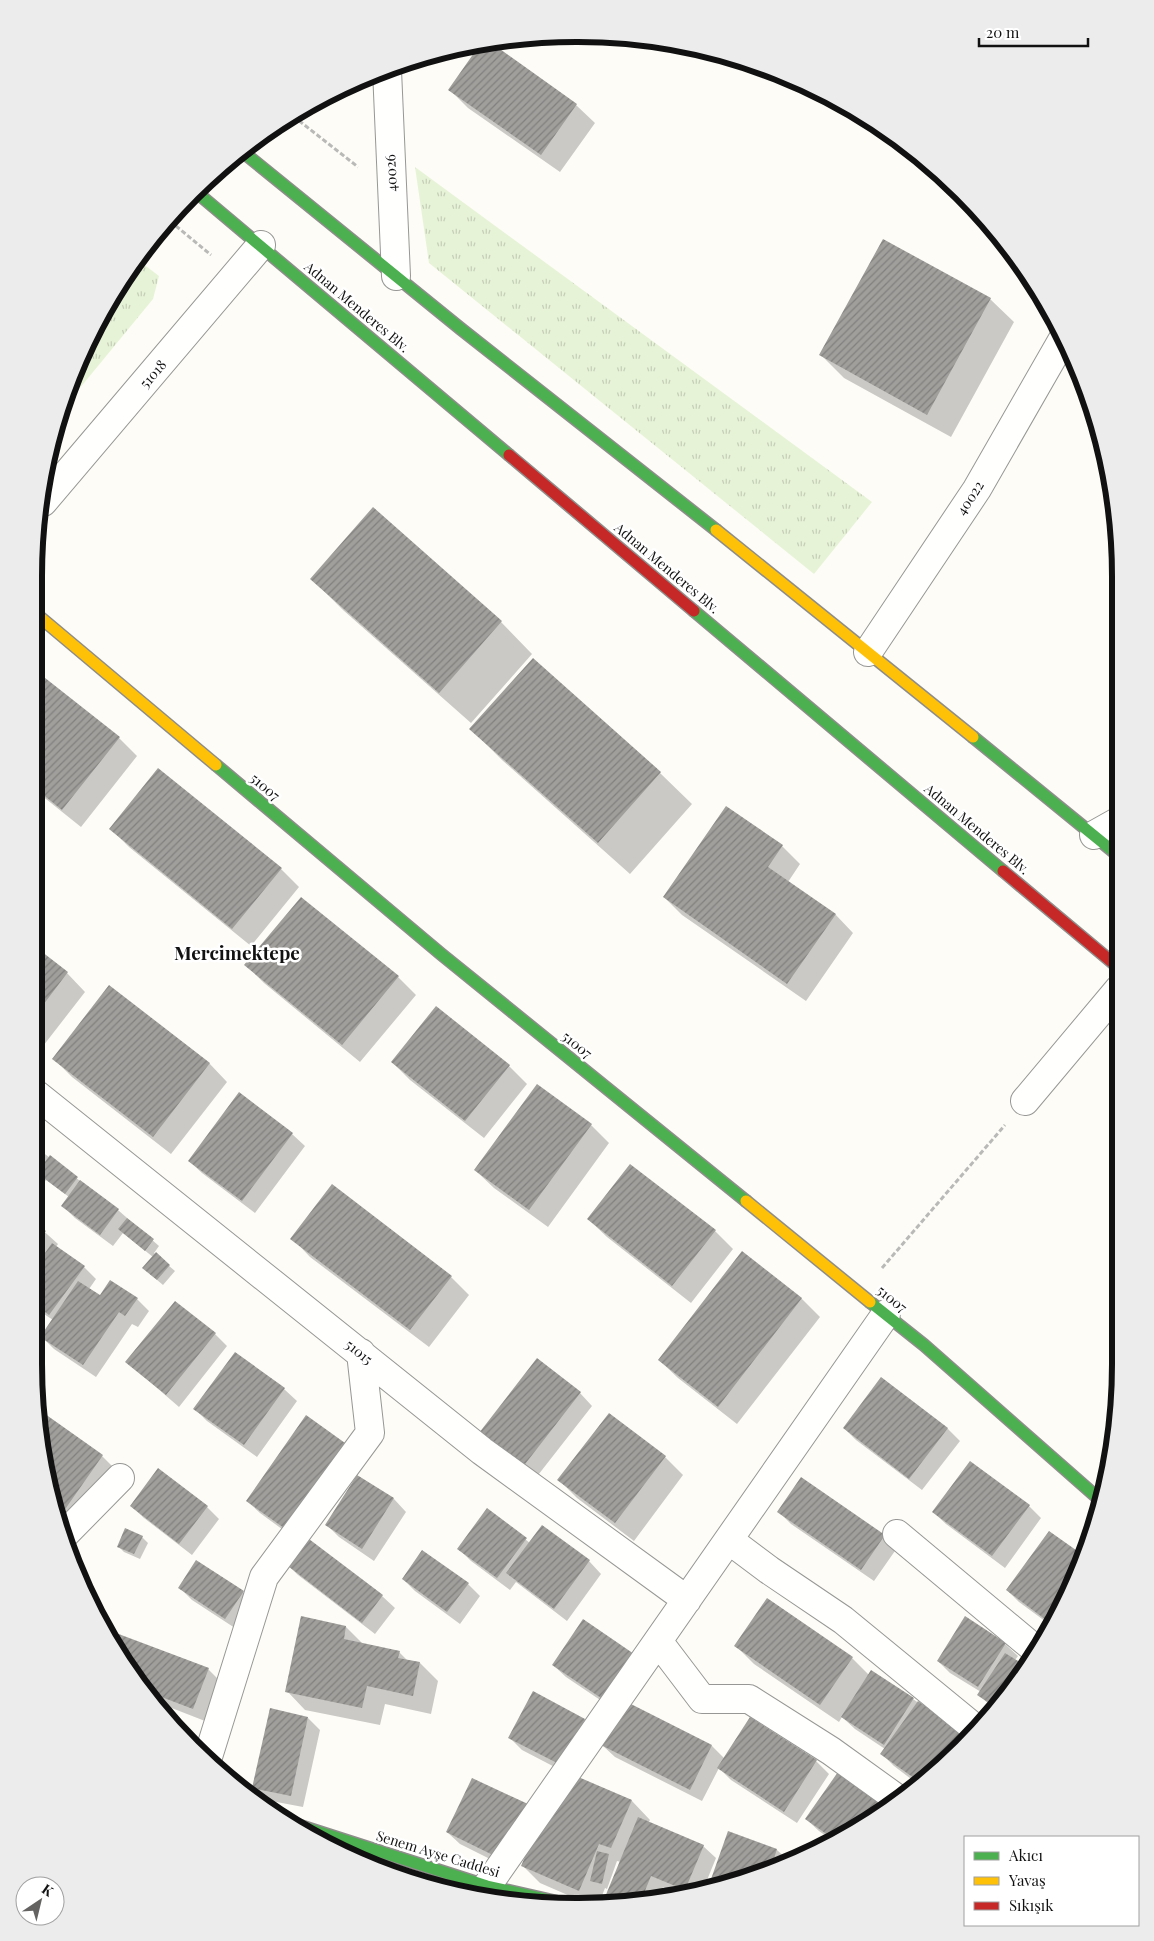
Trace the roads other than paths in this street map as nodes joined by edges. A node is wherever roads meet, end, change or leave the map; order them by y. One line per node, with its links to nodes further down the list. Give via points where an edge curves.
1 (386, 78): 5 (street, 40026)
2 (248, 156): 5 (main road)
3 (202, 196): 4 (main road, Adnan Menderes Blv.)
4 (262, 246): 7 (street, 51018); 13 (main road, Adnan Menderes Blv.)
5 (396, 276): 9 (main road)
6 (1059, 347): 9 (street, 40022, via 977,489)
7 (49, 495)
8 (43, 620): 17 (main road, 51007, via 441,954)
9 (868, 652): 11 (main road)
10 (1112, 825): 11 (street)
11 (1094, 835): 12 (main road)
12 (1112, 850)
13 (1112, 962)
14 (1112, 996): 16 (street)
15 (43, 1101): 18 (street, 51015)
16 (1025, 1101)
17 (886, 1314): 20 (main road, 51007); 23 (street)
18 (361, 1353): 24 (street, 51015, via 482,1451); 28 (street, via 370,1433 264,1577)
19 (120, 1478): 21 (street)
20 (1095, 1495)
21 (69, 1530)
22 (897, 1534): 26 (street)
23 (728, 1540): 24 (street); 27 (street, via 843,1620)
24 (686, 1600): 25 (street)
25 (658, 1641): 29 (street, via 702,1698 749,1699 831,1751); 32 (street)
26 (1031, 1646)
27 (970, 1725)
28 (210, 1752)
29 (892, 1795)
30 (333, 1839): 31 (main road, Senem Ayşe Caddesi)
31 (437, 1878): 32 (main road, Senem Ayşe Caddesi)
32 (487, 1886): 33 (main road, Senem Ayşe Caddesi)
33 (532, 1896)

